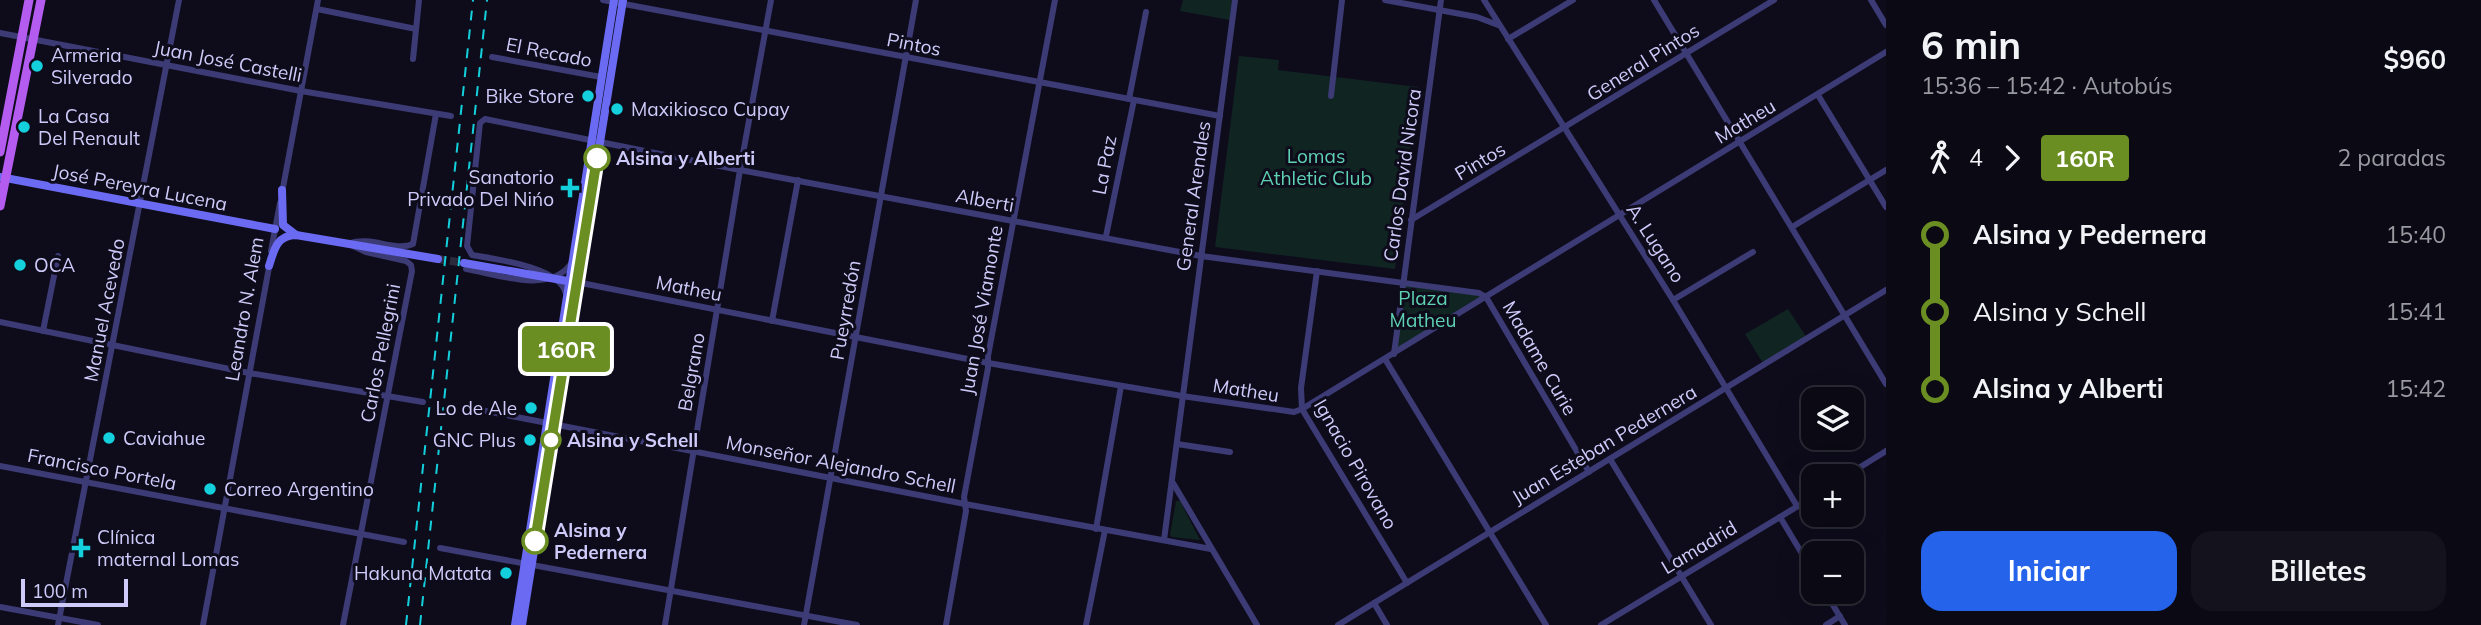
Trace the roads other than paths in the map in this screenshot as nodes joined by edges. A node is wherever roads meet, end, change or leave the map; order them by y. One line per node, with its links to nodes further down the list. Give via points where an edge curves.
1 (29, 0): 28 (main road)
2 (41, 0): 30 (main road)
3 (179, 0): 36 (street, Manuel Acevedo)
4 (318, 0): 20 (street, Leandro N. Alem)
5 (419, 0): 25 (street)
6 (603, 0): 19 (street, Pintos)
7 (771, 0): 26 (street, Belgrano)
8 (916, 0): 35 (street, Pueyrredón)
9 (1055, 0): 38 (street, Juan José Viamonte)
10 (1235, 0): 45 (street, General Arenales)
11 (1342, 0): 41 (street)
12 (1385, 0): 21 (street)
13 (1441, 0): 21 (street, Carlos David Nicora)
14 (1484, 0): 24 (street, A. Lugano)
15 (1573, 0): 29 (street)
16 (1654, 0): 32 (street)
17 (1774, 0): 32 (street, General Pintos)
18 (1871, 0): 23 (street)
19 (618, 1): 26 (street, Pintos); 37 (main road); 47 (main road)
20 (317, 9): 25 (street); 39 (street, Leandro N. Alem)
21 (1440, 9): 24 (street); 61 (street, Carlos David Nicora)
22 (1146, 12): 42 (street, La Paz)
23 (1886, 25)
24 (1500, 26): 29 (street, A. Lugano)
25 (416, 29): 34 (street)
26 (766, 30): 35 (street, Pintos); 50 (street, Belgrano)
27 (0, 33): 28 (street, Juan José Castelli)
28 (23, 38): 30 (street, Juan José Castelli); 49 (main road)
29 (1508, 39): 46 (street, A. Lugano)
30 (34, 40): 36 (street, Juan José Castelli); 52 (main road)
31 (1886, 52): 40 (street, Matheu)
32 (1686, 54): 46 (street, General Pintos); 48 (street)
33 (492, 57): 37 (street, El Recado)
34 (413, 59)
35 (906, 59): 38 (street, Pintos); 56 (street, Pueyrredón)
36 (167, 65): 39 (street, Juan José Castelli); 57 (street, Manuel Acevedo)
37 (601, 77): 47 (main road)
38 (1038, 82): 42 (street, Pintos); 62 (street, Juan José Viamonte)
39 (301, 91): 43 (street, Juan José Castelli); 55 (street, Leandro N. Alem)
40 (1818, 95): 48 (street, Matheu); 54 (street)
41 (1331, 96)
42 (1131, 99): 45 (street, Pintos); 66 (street, La Paz)
43 (436, 114): 44 (street, Juan José Castelli); 67 (street, via 413,244)
44 (451, 116)
45 (1220, 116): 71 (street, General Arenales)
46 (1564, 129): 60 (street, A. Lugano); 61 (street, Pintos)
47 (595, 142): 50 (street, Alberti); 69 (street, Alberti, via 485,120 480,123 467,246); 73 (main road); 78 (main road)
48 (1739, 143): 60 (street, Matheu); 63 (street)
49 (0, 152)
50 (740, 170): 53 (street, Alberti); 84 (street, Belgrano)
51 (1886, 170): 54 (street)
52 (3, 177): 57 (main road, José Pereyra Lucena); 58 (main road)
53 (798, 180): 56 (street, Alberti); 86 (street)
54 (1869, 180): 59 (street); 63 (street)
55 (282, 190): 64 (street, Leandro N. Alem); 65 (main road, via 282,223)
56 (881, 197): 62 (street, Alberti); 89 (street, Pueyrredón)
57 (141, 203): 64 (main road, José Pereyra Lucena); 90 (street, Manuel Acevedo)
58 (0, 206)
59 (1886, 207)
60 (1620, 216): 82 (street, Matheu); 83 (street, A. Lugano)
61 (1411, 220): 79 (street, Carlos David Nicora)
62 (1012, 221): 66 (street, Alberti); 93 (street, Juan José Viamonte)
63 (1792, 227): 85 (street)
64 (275, 229): 74 (street, Leandro N. Alem)
65 (296, 234): 67 (main road); 74 (main road, via 283,237)
66 (1106, 236): 71 (street, Alberti)
67 (349, 243): 72 (main road); 98 (street, Carlos Pellegrini, via 411,265)
68 (1753, 252): 83 (street)
69 (472, 255): 77 (street, Matheu, via 526,266)
70 (58, 256): 88 (street)
71 (1201, 256): 76 (street, Alberti); 99 (street, General Arenales)
72 (438, 259)
73 (570, 265): 77 (street); 78 (main road)
74 (269, 266): 94 (street, Leandro N. Alem)
75 (465, 266): 77 (main road, Matheu)
76 (1317, 271): 79 (street, Alberti); 102 (street, Ignacio Pirovano)
77 (553, 278): 78 (main road, Matheu); 81 (street, Matheu)
78 (572, 281): 81 (main road); 84 (street, Matheu); 103 (main road)
79 (1403, 282): 82 (street, Alberti); 91 (street, Carlos David Nicora)
80 (1886, 290): 85 (street, Juan Esteban Pedernera)
81 (566, 294): 103 (main road)
82 (1486, 297): 91 (street, Matheu); 111 (street, Madame Curie)
83 (1673, 300): 97 (street, A. Lugano)
84 (718, 310): 86 (street, Matheu); 106 (street, Belgrano)
85 (1844, 316): 95 (street); 97 (street, Juan Esteban Pedernera)
86 (772, 321): 89 (street, Matheu)
87 (0, 323): 88 (street)
88 (43, 331): 90 (street)
89 (856, 338): 93 (street, Matheu); 112 (street, Pueyrredón)
90 (113, 345): 94 (street); 113 (street, Manuel Acevedo)
91 (1394, 354): 92 (street, Matheu)
92 (1385, 359): 102 (street, Matheu); 122 (street)
93 (988, 363): 96 (street, Matheu); 115 (street, Juan José Viamonte)
94 (249, 373): 98 (street); 118 (street, Leandro N. Alem)
95 (1886, 384)
96 (1121, 386): 99 (street, Matheu); 120 (street)
97 (1727, 387): 108 (street, Juan Esteban Pedernera); 117 (street, A. Lugano)
98 (388, 396): 100 (street); 123 (street, Carlos Pellegrini)
99 (1182, 396): 102 (street, Matheu, via 1286,412); 104 (street, General Arenales)
100 (423, 402)
101 (465, 407): 103 (street, Monseñor Alejandro Schell)
102 (1302, 409): 131 (street, Ignacio Pirovano)
103 (550, 423): 106 (street, Monseñor Alejandro Schell); 129 (main road)
104 (1177, 444): 107 (street); 114 (street, General Arenales)
105 (1886, 451): 109 (street)
106 (693, 452): 112 (street, Monseñor Alejandro Schell); 132 (street, Belgrano)
107 (1230, 452)
108 (1610, 459): 111 (street, Juan Esteban Pedernera); 130 (street)
109 (1864, 465)
110 (0, 466): 113 (street, Francisco Portela)
111 (1589, 472): 122 (street, Juan Esteban Pedernera)
112 (831, 479): 115 (street, Monseñor Alejandro Schell); 136 (street, Pueyrredón)
113 (86, 482): 118 (street, Francisco Portela); 138 (street, Manuel Acevedo)
114 (1172, 483): 124 (street, General Arenales); 127 (street)
115 (965, 504): 120 (street, Monseñor Alejandro Schell); 147 (street, Juan José Viamonte)
116 (1801, 504): 117 (street, Lamadrid)
117 (1797, 506): 119 (street, Lamadrid)
118 (224, 508): 123 (street, Francisco Portela); 140 (street, Leandro N. Alem)
119 (1780, 517): 128 (street); 130 (street, Lamadrid)
120 (1096, 529): 121 (street, Monseñor Alejandro Schell)
121 (1105, 530): 124 (street, Monseñor Alejandro Schell); 148 (street)
122 (1489, 533): 131 (street, Juan Esteban Pedernera); 152 (street)
123 (360, 534): 125 (street, Francisco Portela); 141 (street, Carlos Pellegrini)
124 (1164, 540): 127 (street, Monseñor Alejandro Schell)
125 (404, 542)
126 (440, 548): 129 (street)
127 (1212, 549): 149 (street)
128 (1801, 552)
129 (528, 563): 132 (street); 142 (main road); 143 (main road)
130 (1681, 576): 153 (street, Lamadrid); 154 (street)
131 (1407, 583): 133 (street, Juan Esteban Pedernera)
132 (670, 590): 136 (street); 144 (street, Belgrano)
133 (1374, 603): 150 (street, Juan Esteban Pedernera); 151 (street)
134 (1832, 604): 137 (street)
135 (0, 607): 138 (street)
136 (806, 615): 145 (street, Pueyrredón); 146 (street)
137 (1840, 616): 155 (street); 156 (street)
138 (59, 622): 139 (street)
139 (98, 625)
140 (203, 625)
141 (343, 625)
142 (515, 625)
143 (522, 625)
144 (665, 625)
145 (804, 625)
146 (857, 625)
147 (946, 625)
148 (1086, 625)
149 (1256, 625)
150 (1338, 625)
151 (1387, 625)
152 (1546, 625)
153 (1601, 625)
154 (1711, 625)
155 (1826, 625)
156 (1845, 625)

